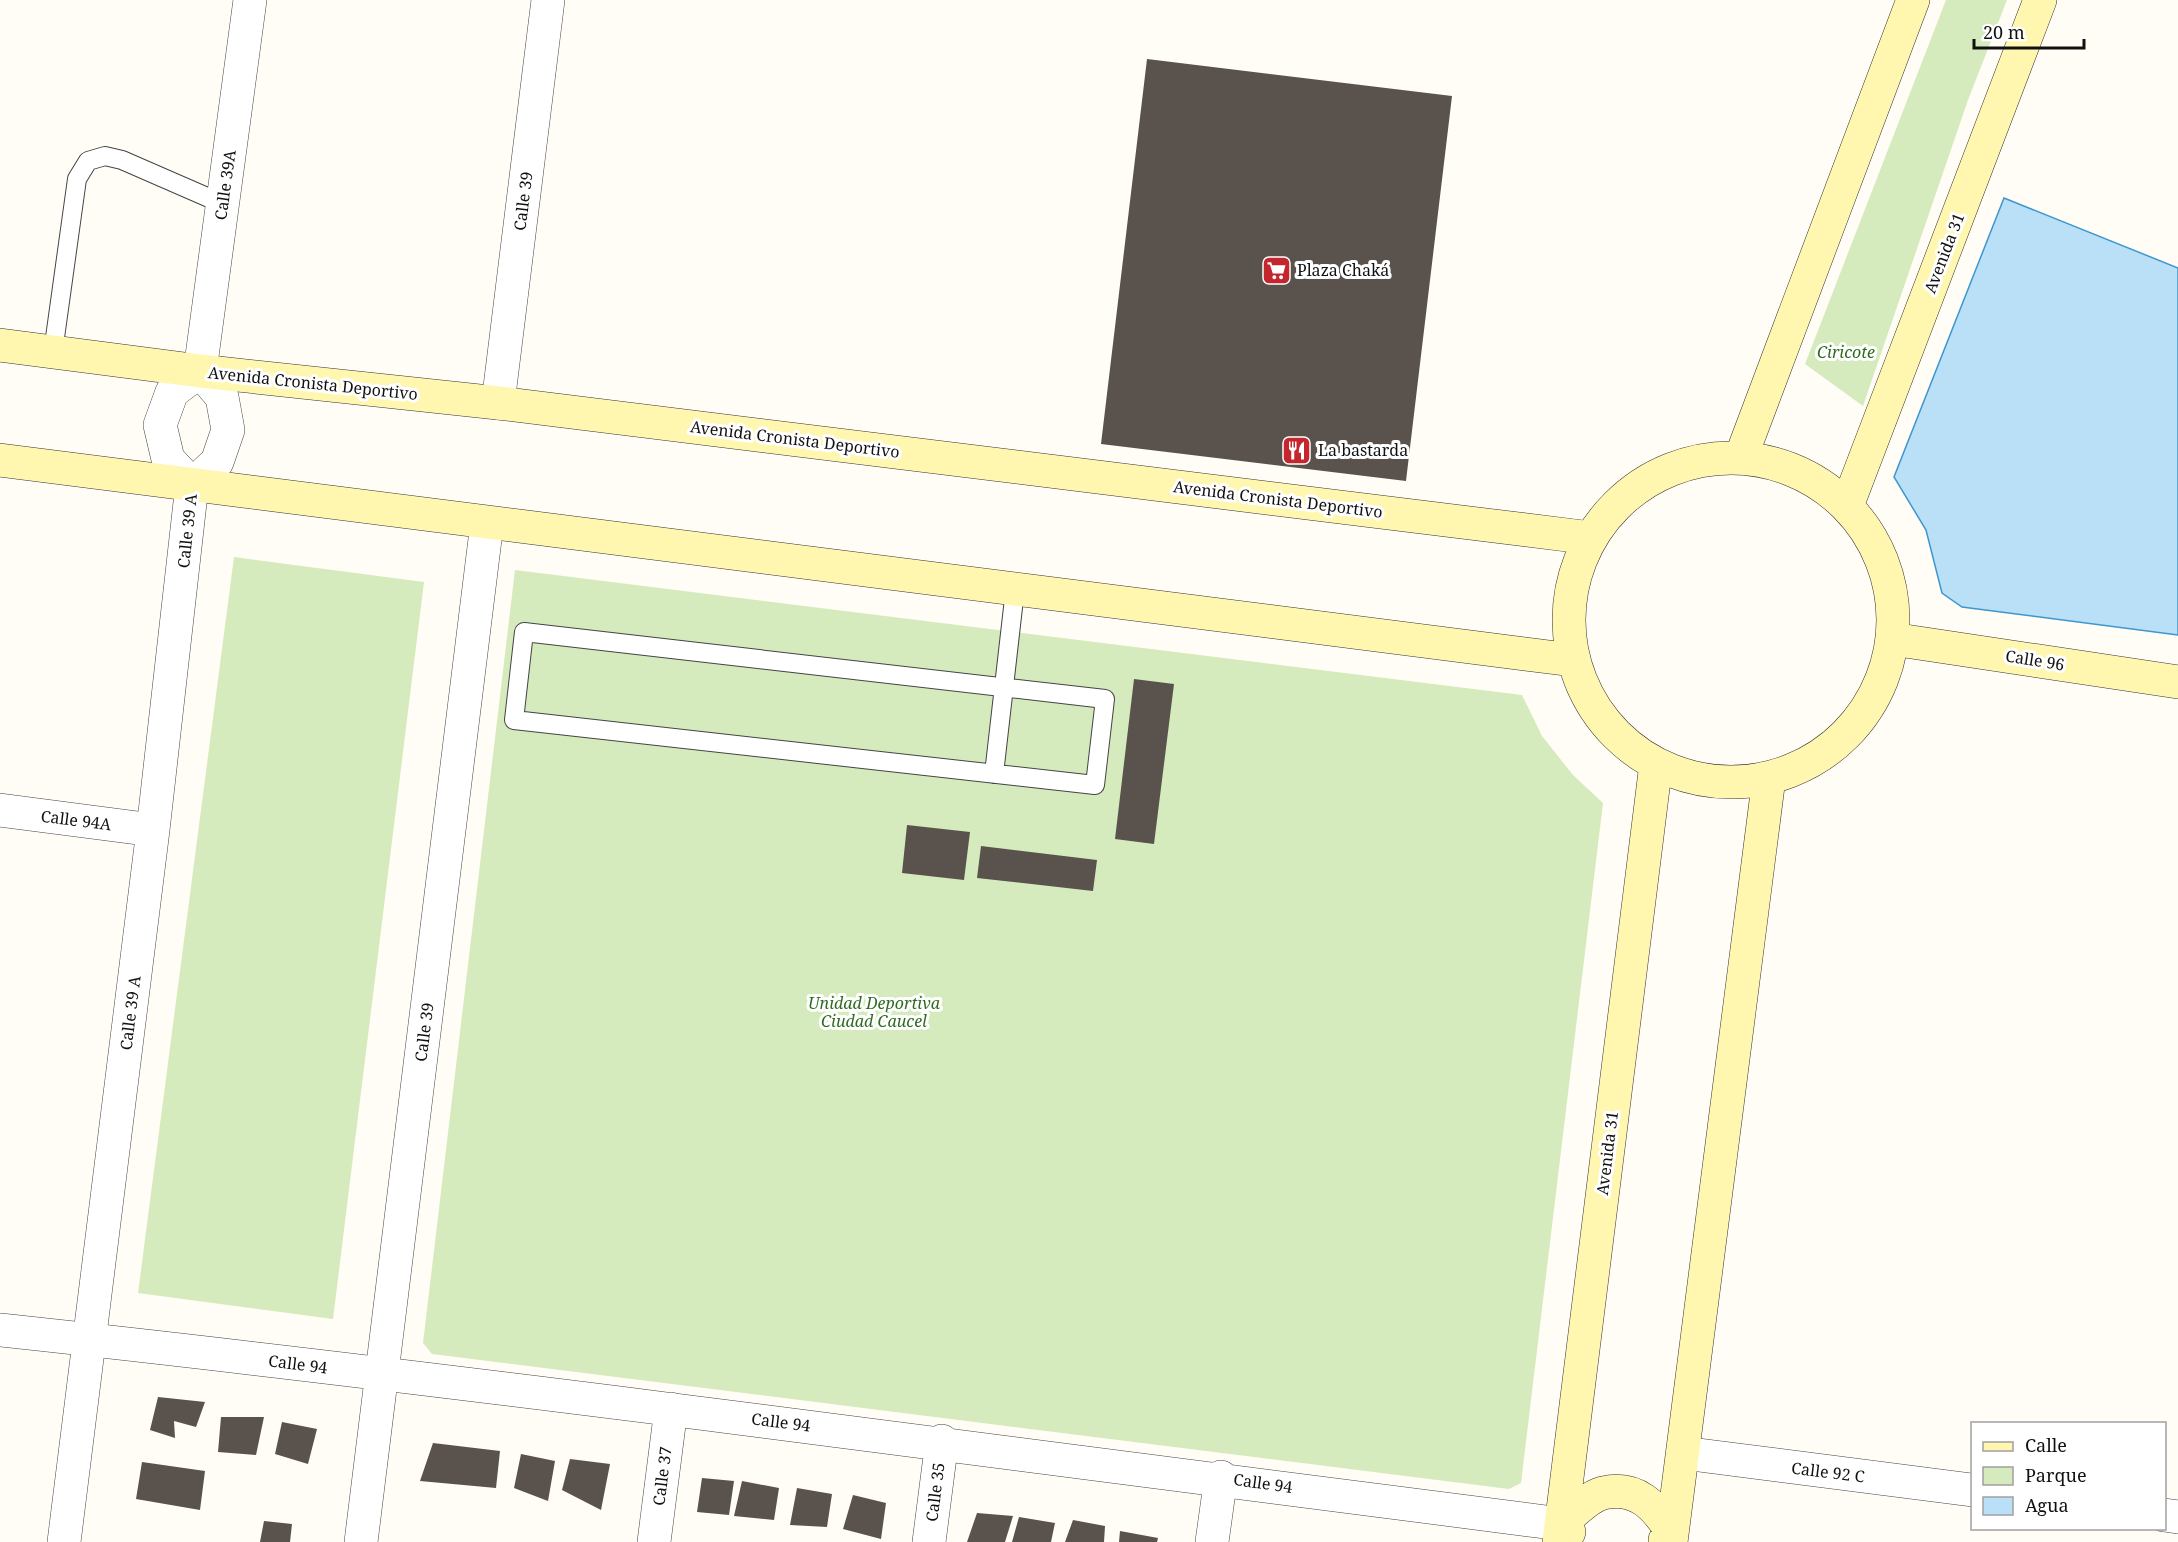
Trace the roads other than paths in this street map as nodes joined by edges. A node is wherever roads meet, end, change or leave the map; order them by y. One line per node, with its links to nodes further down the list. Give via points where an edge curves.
1 (250, 0): 5 (street, Calle 39A)
2 (548, 0): 9 (street, Calle 39)
3 (1913, 0): 10 (main road)
4 (2040, 0): 13 (main road, Avenida 31)
5 (223, 204): 7 (lane, via 122,160 105,156 88,160 77,179); 8 (street, Calle 39A)
6 (0, 345): 7 (main road, Avenida Cronista Deportivo)
7 (53, 352): 8 (main road, Avenida Cronista Deportivo)
8 (200, 371): 9 (main road, Avenida Cronista Deportivo); 12 (street, via 222,397 228,430 217,462); 12 (street, via 172,392 160,425 168,459)
9 (498, 403): 15 (main road, Avenida Cronista Deportivo)
10 (1741, 457): 13 (main road, via 1780,464 1816,481); 15 (main road, via 1696,460 1654,475 1618,502)
11 (0, 460): 12 (main road)
12 (192, 484): 14 (main road); 25 (street, Calle 39 A)
13 (1847, 506): 17 (main road, via 1875,545 1890,591)
14 (487, 523): 16 (main road); 28 (street, Calle 39)
15 (1591, 538): 18 (main road, via 1572,587 1568,618)
16 (1016, 590): 18 (main road); 20 (lane)
17 (1892, 639): 19 (main road, Calle 96); 23 (main road, via 1880,685 1855,725 1819,756)
18 (1574, 660): 21 (main road, via 1592,705 1623,742)
19 (2178, 682)
20 (1004, 687): 22 (lane); 22 (lane, via 1105,699 1104,709 1095,785); 22 (lane, via 524,632 514,720)
21 (1656, 764): 23 (main road, via 1700,780 1739,783); 34 (main road, Avenida 31)
22 (994, 774)
23 (1769, 778): 31 (main road)
24 (0, 810): 25 (street, Calle 94A)
25 (153, 830): 27 (street, Calle 39 A)
26 (0, 1330): 27 (street, Calle 94)
27 (89, 1339): 28 (street, Calle 94); 36 (street, Calle 39 A)
28 (382, 1373): 29 (street, Calle 94); 37 (street, Calle 39)
29 (671, 1409): 30 (street, Calle 94); 38 (street, Calle 37)
30 (942, 1441): 32 (street, Calle 94); 39 (street, Calle 35)
31 (1683, 1453): 33 (street, Calle 92 C); 35 (main road)
32 (1221, 1477): 34 (street, Calle 94); 40 (street)
33 (1971, 1490)
34 (1566, 1536): 35 (main road, via 1581,1505 1602,1493 1624,1492 1643,1498 1659,1512)
35 (1669, 1539)
36 (64, 1542)
37 (361, 1542)
38 (654, 1542)
39 (929, 1542)
40 (1212, 1542)

